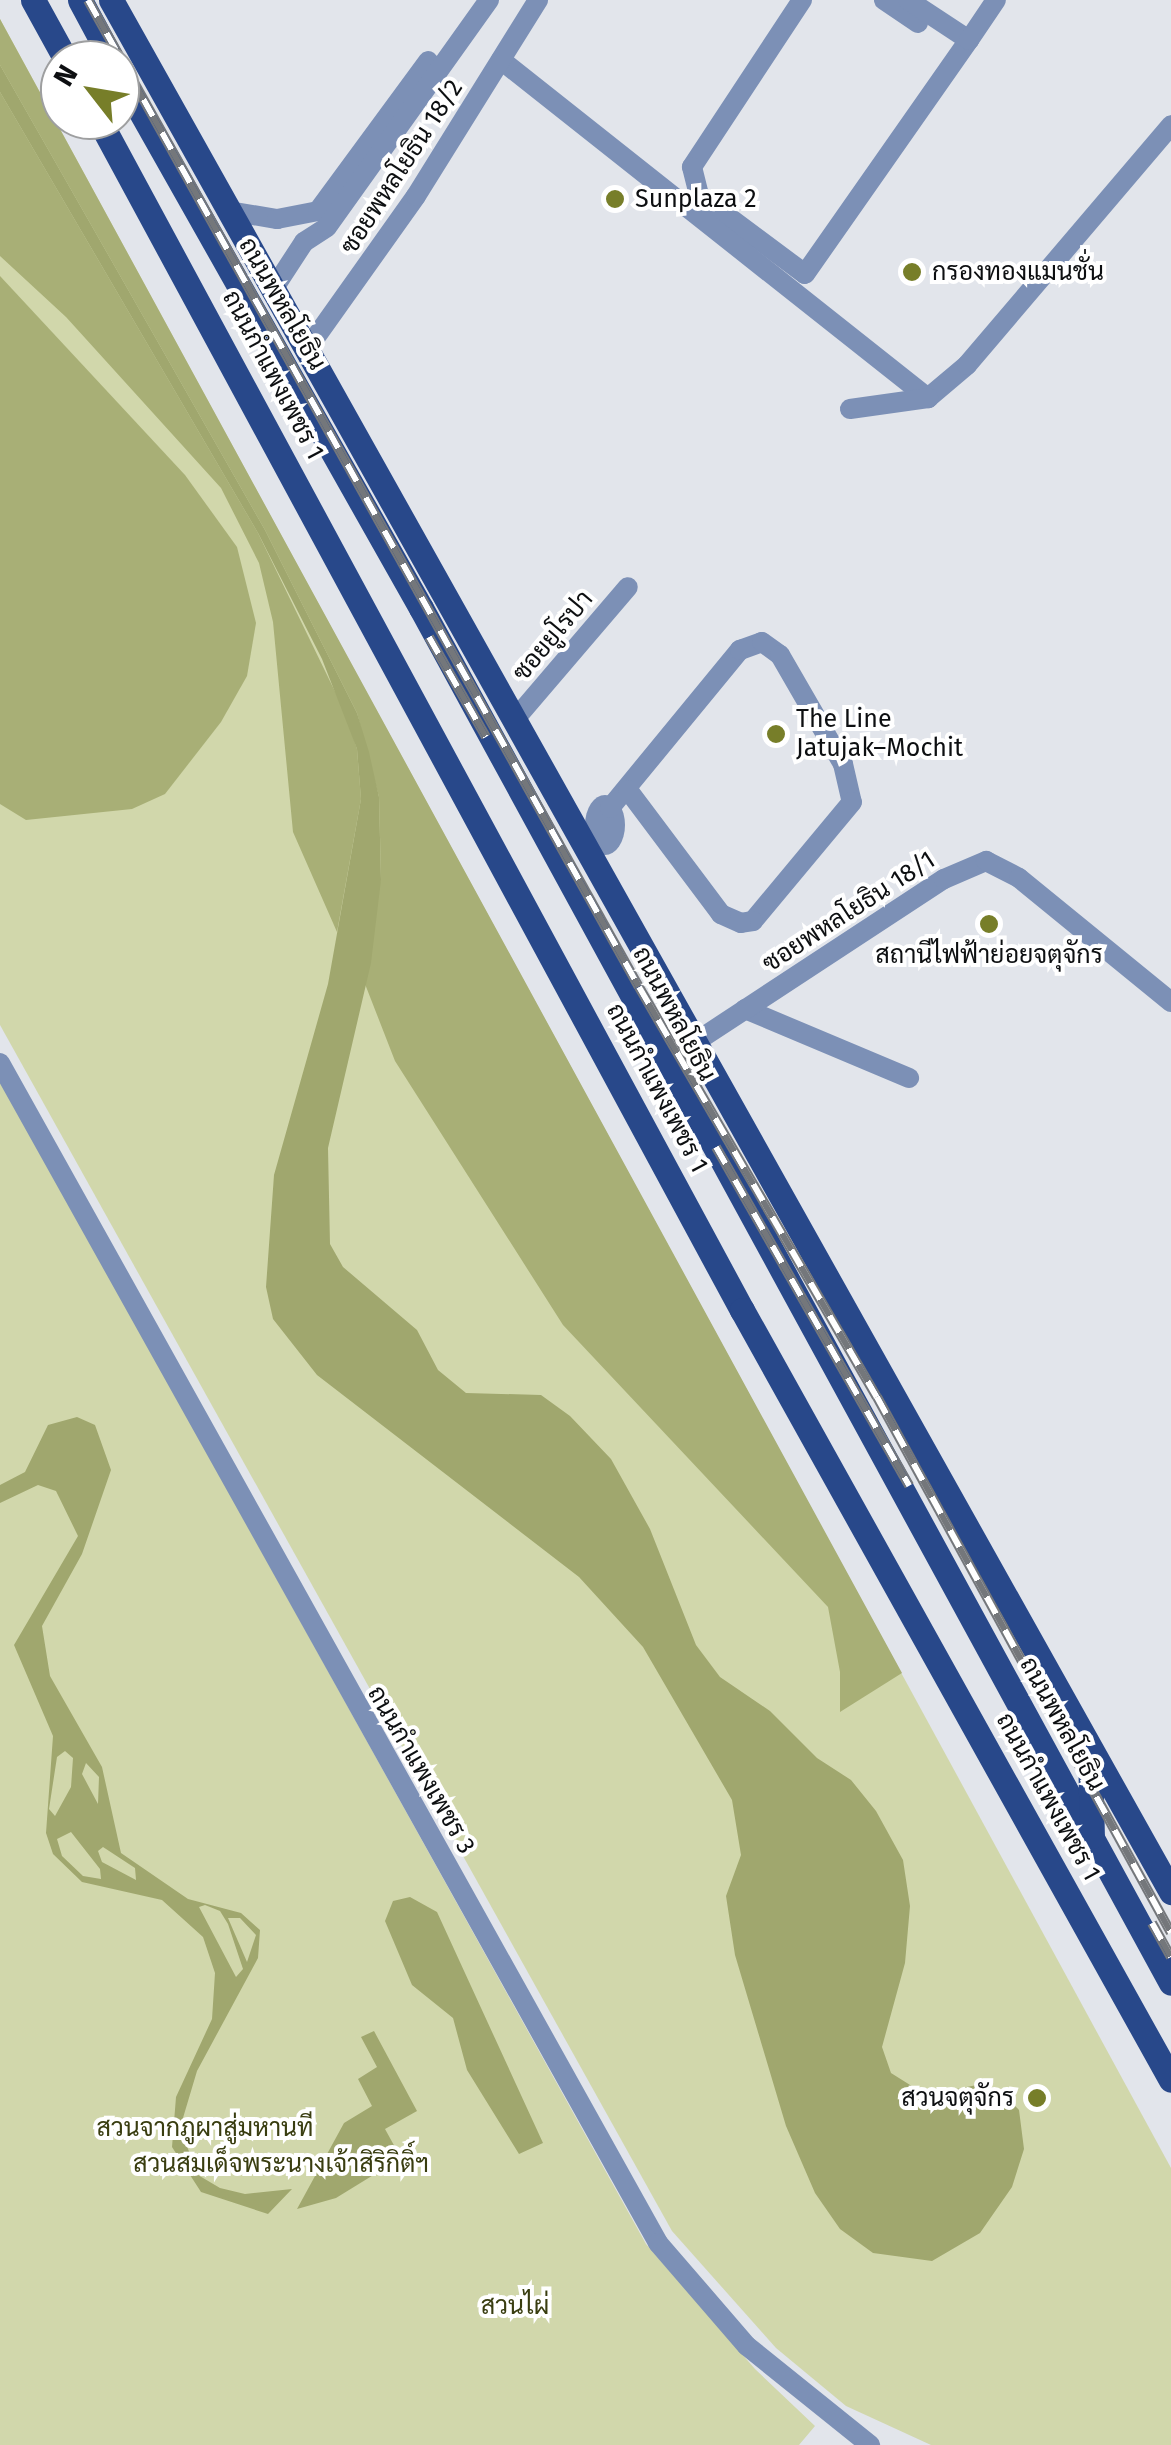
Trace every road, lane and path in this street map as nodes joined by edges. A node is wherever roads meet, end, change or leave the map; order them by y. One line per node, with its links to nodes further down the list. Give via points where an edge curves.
1 (33, 0): 11 (main road)
2 (80, 0): 12 (main road)
3 (112, 0): 18 (main road, ถนนพหลโยธิน)
4 (474, 0): 19 (street, via 318,211)
5 (488, 0): 20 (street, via 327,227)
6 (802, 0): 13 (street, via 692,167 699,195 804,274)
7 (884, 0): 13 (street)
8 (908, 0): 13 (street)
9 (996, 0): 13 (street)
10 (528, 4): 14 (street, ซอยพหลโยธิน 18/2)
11 (55, 40)
12 (101, 40)
13 (966, 46)
14 (501, 60): 22 (street, ซอยพหลโยธิน 18/2, via 416,196); 23 (street)
15 (140, 111): 25 (main road, ถนนพหลโยธิน)
16 (1171, 125): 23 (street, via 966,366)
17 (110, 140): 40 (main road, ถนนกำแพงเพชร 1, via 742,1310)
18 (228, 211): 19 (street); 21 (main road, ถนนพหลโยธิน)
19 (294, 218): 20 (street, via 308,226)
20 (304, 242): 21 (street)
21 (274, 288): 22 (main road, ถนนพหลโยธิน)
22 (308, 348): 26 (main road, ถนนพหลโยธิน)
23 (928, 398): 24 (street)
24 (850, 409)
25 (372, 522): 26 (main road); 37 (main road, ถนนพหลโยธิน)
26 (436, 575): 28 (main road, ถนนพหลโยธิน)
27 (628, 587): 28 (street, ซอยยูโรปา)
28 (516, 718): 30 (main road, ถนนพหลโยธิน)
29 (628, 790): 29 (street, via 721,914 741,923 754,921 852,802 843,764 780,654 762,642 740,650); 30 (street)
30 (595, 819): 33 (main road, ถนนพหลโยธิน)
31 (1171, 1002): 32 (street, ซอยพหลโยธิน 18/1, via 1019,878 986,861 944,879)
32 (745, 1009): 33 (street, ซอยพหลโยธิน 18/1); 35 (street)
33 (697, 1041): 36 (main road, ถนนพหลโยธิน)
34 (0, 1063): 41 (street, ถนนกำแพงเพชร 3, via 658,2243 746,2346)
35 (909, 1078)
36 (1090, 1744): 37 (main road); 38 (main road, ถนนพหลโยธิน)
37 (1092, 1841): 39 (main road, ถนนพหลโยธิน)
38 (1171, 1892)
39 (1171, 1983)
40 (1171, 2080)
41 (859, 2442)

